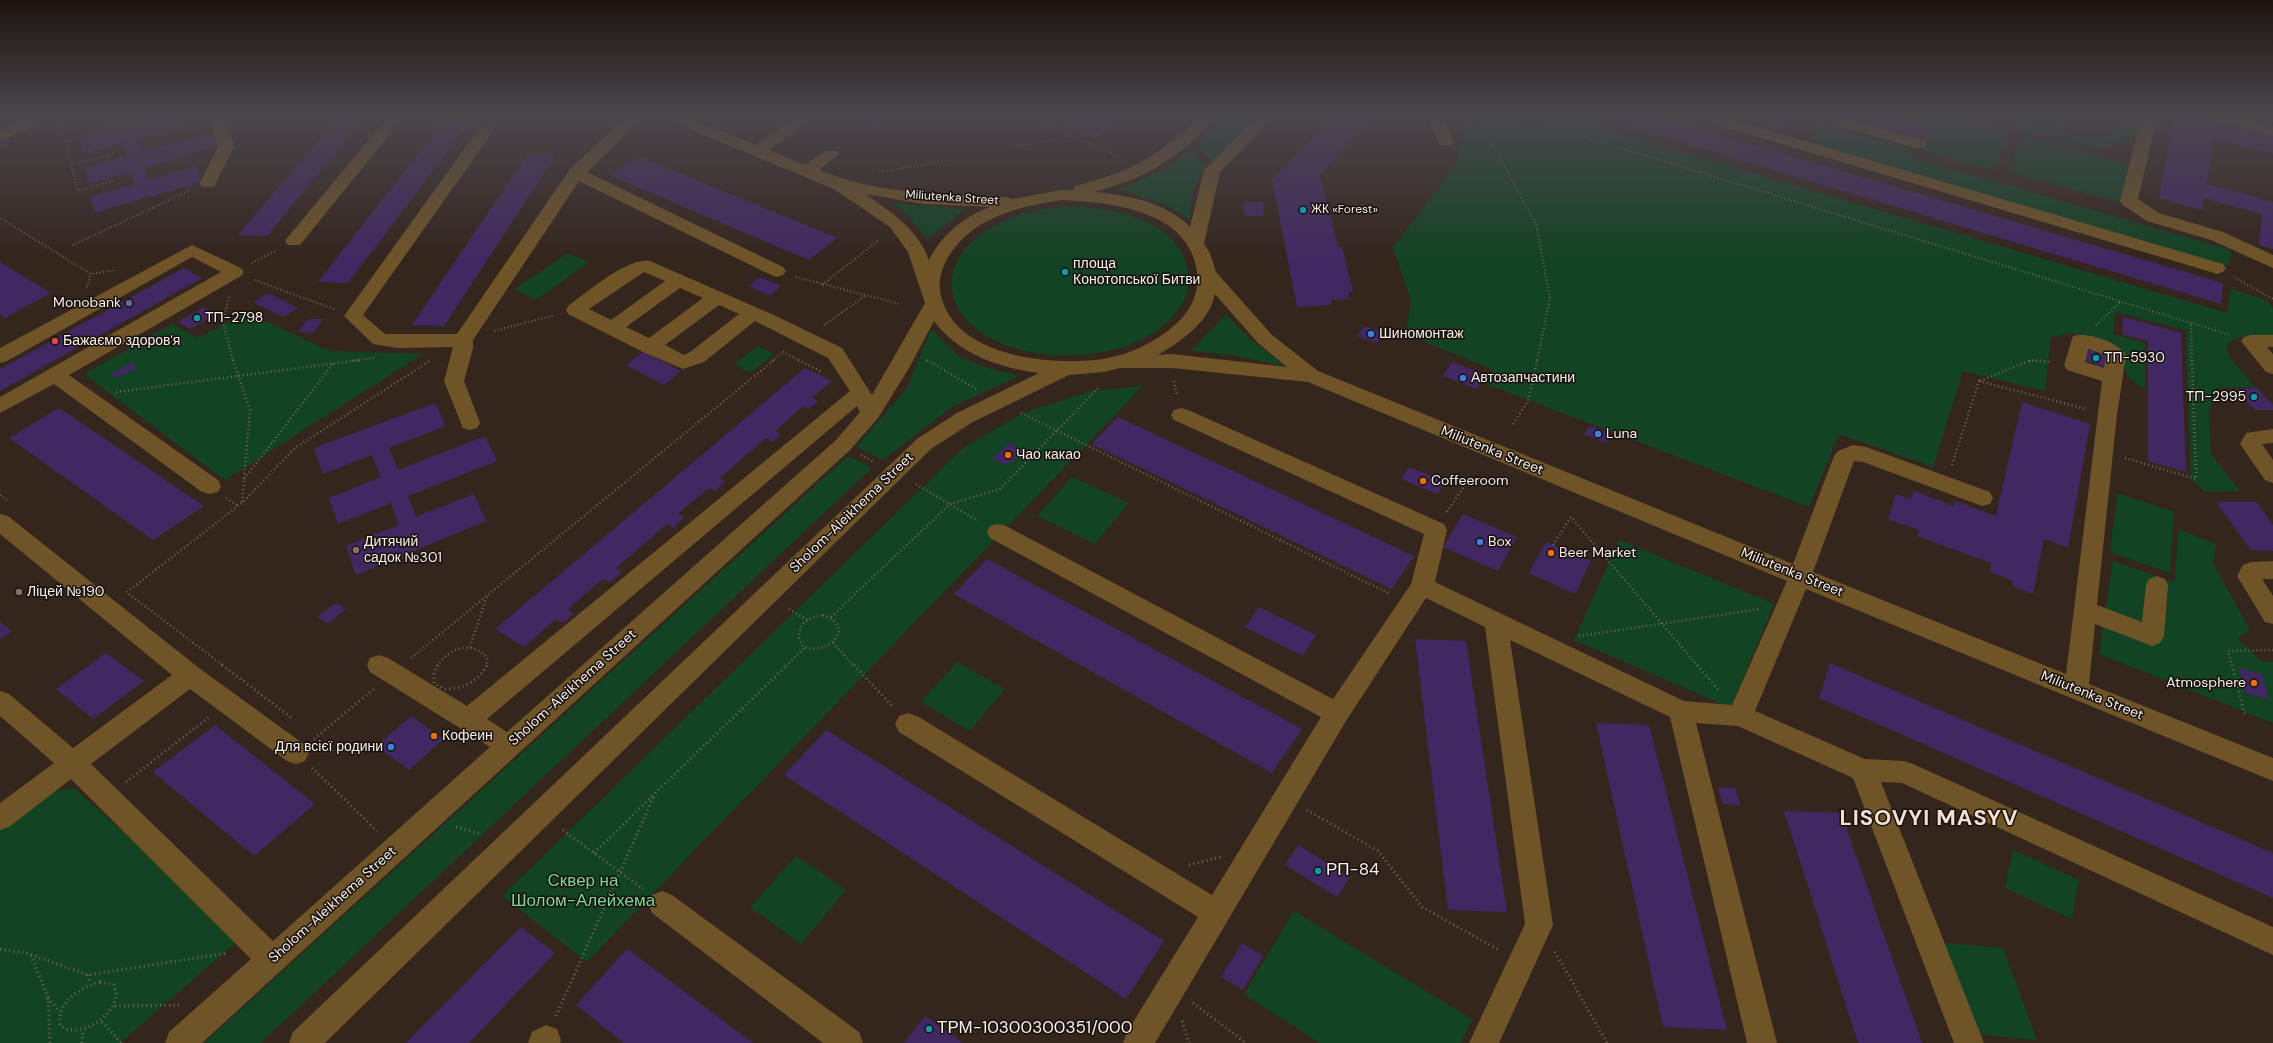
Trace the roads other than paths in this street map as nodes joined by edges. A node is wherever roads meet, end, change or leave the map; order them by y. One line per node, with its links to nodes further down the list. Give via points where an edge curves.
1 (218, 163): 13 (street)
2 (358, 163): 17 (street)
3 (463, 163): 28 (street, via 353,316 380,340)
4 (587, 163): 12 (street)
5 (786, 163): 11 (street, Miliutenka Street)
6 (819, 163): 11 (street)
7 (1154, 163): 15 (street, via 1112,182)
8 (1219, 163): 18 (street, via 1212,170)
9 (1914, 163): 20 (street)
10 (2138, 163): 19 (street, via 2129,201 2153,217 2217,236)
11 (807, 171): 14 (street, Miliutenka Street)
12 (576, 173): 21 (street); 28 (street)
13 (208, 183)
14 (840, 185): 16 (street, Miliutenka Street, via 924,199); 25 (street, Miliutenka Street, via 896,223 917,251)
15 (1061, 195): 16 (street); 18 (street, via 1102,196 1140,205 1173,221)
16 (1017, 202): 25 (street, via 991,211 970,223 944,246 931,274)
17 (294, 241)
18 (1196, 243): 22 (street, via 1205,259)
19 (2273, 262)
20 (2217, 268)
21 (777, 271)
22 (1208, 275): 32 (street, via 1204,301 1187,326 1158,347); 36 (street, Miliutenka Street, via 1265,339)
23 (679, 280): 24 (street); 27 (street); 27 (street, via 649,267 639,266 575,310)
24 (716, 297): 26 (street); 30 (street)
25 (932, 298): 34 (street, via 954,333 983,352 1021,364); 40 (street, Sholom-Aleikhema Street, via 911,347)
26 (753, 313): 30 (street, via 691,361 677,360); 38 (street, via 835,353)
27 (612, 328): 30 (street)
28 (463, 340): 42 (street, via 454,381)
29 (2273, 341): 33 (street, via 2251,341)
30 (650, 347)
31 (0, 356): 35 (street, via 192,250 235,272)
32 (1121, 362): 34 (street); 36 (street, Miliutenka Street, via 1172,362)
33 (2273, 367)
34 (1064, 369): 76 (street, Sholom-Aleikhema Street, via 997,400 924,444)
35 (54, 374): 39 (street); 45 (street)
36 (1311, 376): 50 (street, Miliutenka Street)
37 (2113, 378): 37 (street, via 2116,353 2080,340 2074,365); 53 (street)
38 (861, 392): 40 (street); 63 (street)
39 (0, 406)
40 (871, 413): 65 (street, Sholom-Aleikhema Street, via 843,445)
41 (1181, 415): 52 (street, via 1436,530)
42 (470, 423)
43 (2273, 436): 44 (street, via 2253,438 2250,444)
44 (2273, 475)
45 (210, 486)
46 (1982, 498): 50 (street, via 1866,455 1853,453 1845,456)
47 (6, 514): 57 (street)
48 (998, 532): 61 (street)
49 (2273, 570): 54 (street, via 2251,571 2248,576)
50 (1800, 576): 58 (street, Miliutenka Street); 62 (street)
51 (2157, 585): 53 (street, via 2152,636)
52 (1422, 586): 55 (street); 61 (street)
53 (2085, 610): 58 (street)
54 (2273, 615)
55 (1496, 622): 60 (street); 79 (street, via 1539,925)
56 (385, 670): 63 (street)
57 (190, 675): 66 (street); 67 (street)
58 (2076, 689): 69 (street, Miliutenka Street)
59 (0, 701): 67 (street)
60 (1681, 711): 62 (street); 80 (street)
61 (1337, 713): 72 (street)
62 (1740, 716): 68 (street)
63 (467, 721): 65 (street)
64 (908, 724): 72 (street)
65 (509, 746): 74 (street, Sholom-Aleikhema Street)
66 (296, 753)
67 (72, 762): 70 (street); 74 (street)
68 (1863, 770): 73 (street, via 1904,772); 81 (street)
69 (2273, 770)
70 (0, 818)
71 (662, 904): 77 (street)
72 (1216, 913): 78 (street)
73 (2273, 941)
74 (272, 960): 75 (street, Sholom-Aleikhema Street)
75 (180, 1043)
76 (304, 1043)
77 (848, 1043)
78 (1138, 1043)
79 (1484, 1043)
80 (1762, 1043)
81 (1968, 1043)

